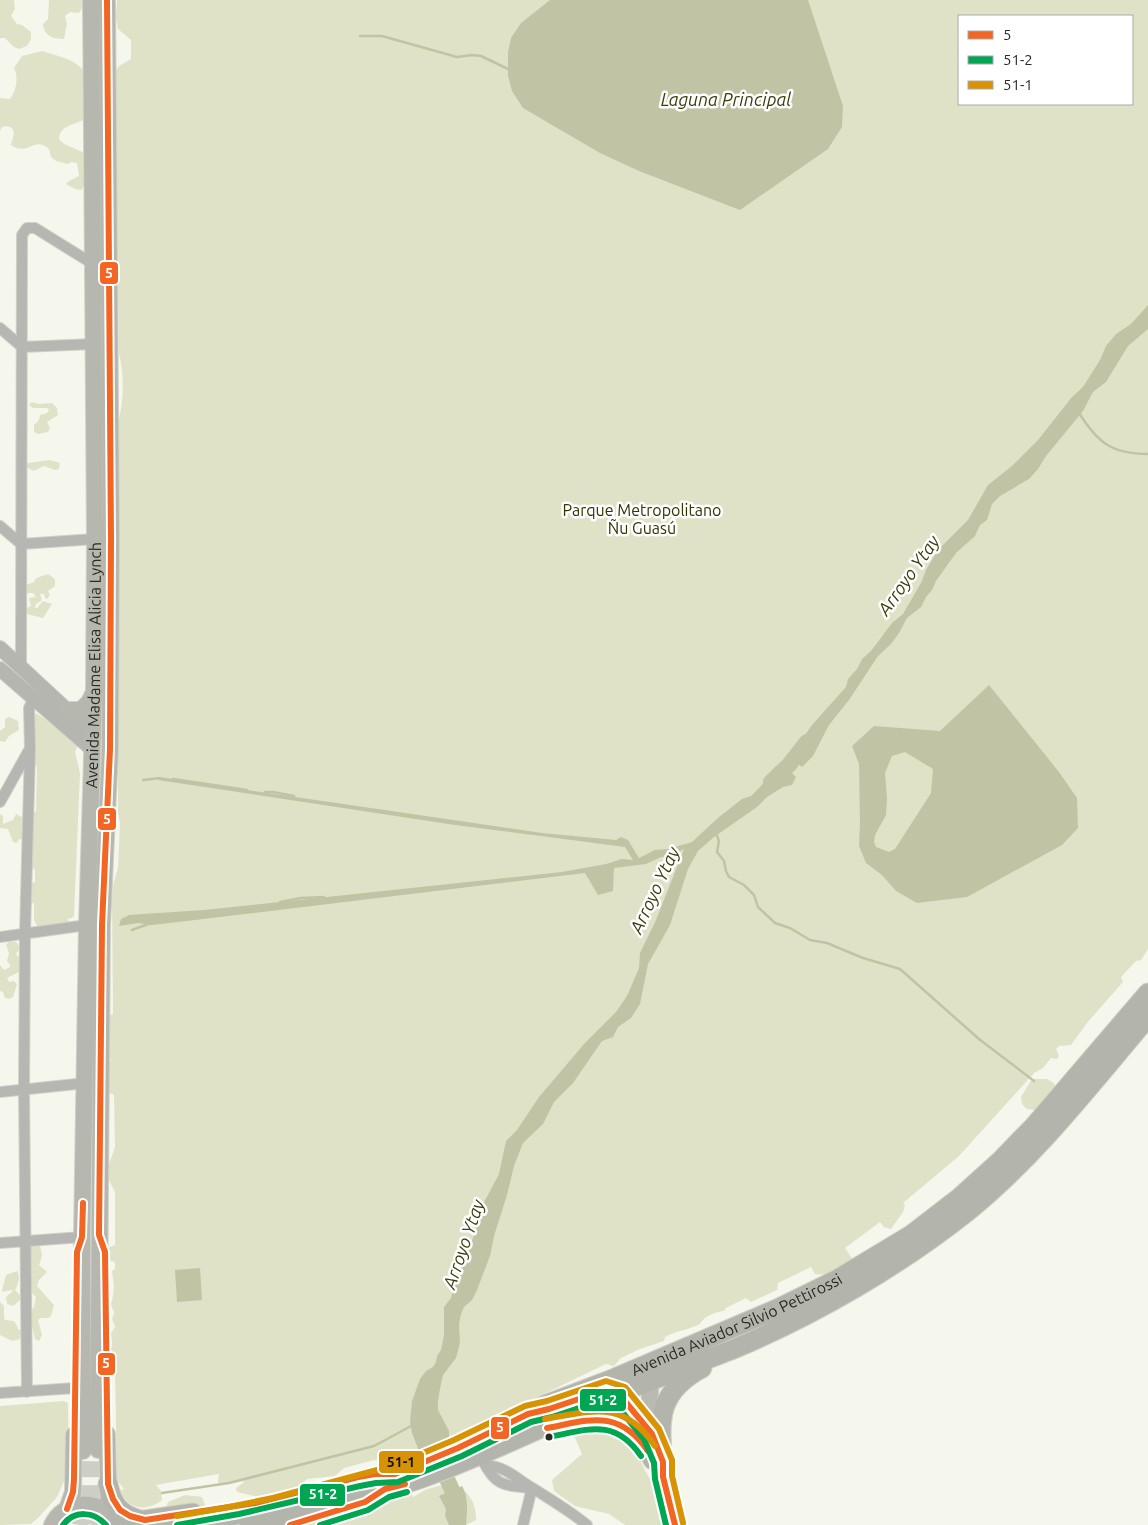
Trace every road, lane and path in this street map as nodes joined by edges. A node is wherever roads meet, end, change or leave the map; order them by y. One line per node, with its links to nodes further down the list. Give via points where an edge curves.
1 (91, 0): 3 (highway, Avenida Madame Elisa Alicia Lynch)
2 (107, 0): 20 (highway, Avenida Madame Elisa Alicia Lynch, via 110,749)
3 (93, 264): 5 (highway, Avenida Madame Elisa Alicia Lynch); 6 (street, via 35,228 27,228 22,235)
4 (0, 328): 6 (street)
5 (94, 344): 6 (street); 8 (highway, Avenida Madame Elisa Alicia Lynch)
6 (22, 347): 9 (street)
7 (0, 526): 9 (street)
8 (95, 539): 9 (street); 14 (highway, Avenida Madame Elisa Alicia Lynch)
9 (21, 544): 11 (street)
10 (0, 648): 11 (main road)
11 (21, 668): 13 (main road)
12 (0, 669): 15 (main road)
13 (48, 692): 15 (street); 16 (main road)
14 (94, 692): 16 (highway, via 82,710); 17 (highway, Avenida Madame Elisa Alicia Lynch)
15 (34, 700): 17 (main road); 18 (street, via 29,708)
16 (67, 710): 17 (main road)
17 (94, 743): 20 (highway, via 103,745 104,749 101,803); 21 (highway, Avenida Madame Elisa Alicia Lynch)
18 (30, 749): 19 (street); 22 (street)
19 (0, 802)
20 (106, 820): 29 (highway, Avenida Madame Elisa Alicia Lynch)
21 (87, 925): 22 (street); 26 (highway, Avenida Madame Elisa Alicia Lynch)
22 (25, 934): 23 (street); 27 (street)
23 (0, 936)
24 (1148, 993): 32 (highway, Avenida Aviador Silvio Pettirossi, via 1035,1125 958,1198 911,1235 862,1266)
25 (1148, 1017): 33 (highway, Avenida Aviador Silvio Pettirossi, via 1048,1134 970,1210 870,1279)
26 (86, 1084): 27 (street); 29 (highway, Avenida Madame Elisa Alicia Lynch)
27 (24, 1090): 28 (street); 30 (street)
28 (0, 1092)
29 (90, 1236): 30 (street); 35 (highway, via 77,1252); 41 (highway, Avenida Madame Elisa Alicia Lynch); 45 (highway, via 105,1252)
30 (25, 1241): 31 (street); 36 (street)
31 (0, 1243)
32 (777, 1309): 34 (highway, via 757,1322 666,1362 658,1367); 39 (highway, Avenida Aviador Silvio Pettirossi, via 547,1404)
33 (736, 1348): 34 (highway, Avenida Aviador Silvio Pettirossi); 43 (highway, via 694,1372 672,1391 661,1416)
34 (650, 1380): 38 (highway, Avenida Aviador Silvio Pettirossi); 40 (main road)
35 (75, 1388): 36 (street); 47 (highway, via 74,1479)
36 (27, 1392): 37 (street)
37 (0, 1393)
38 (618, 1394): 39 (highway, Avenida Aviador Silvio Pettirossi); 40 (main road)
39 (532, 1422): 42 (highway, Avenida Aviador Silvio Pettirossi); 43 (highway, via 549,1428 584,1420 606,1420 635,1434)
40 (646, 1426): 43 (main road, via 648,1446)
41 (90, 1451)
42 (472, 1457): 44 (highway, Avenida Aviador Silvio Pettirossi); 46 (street, via 508,1471); 46 (street, via 504,1485)
43 (660, 1466): 56 (main road)
44 (403, 1477): 49 (highway, via 375,1474 255,1502); 51 (highway, Avenida Aviador Silvio Pettirossi); 52 (highway, Avenida Aviador Silvio Pettirossi, via 332,1505); 53 (highway, via 365,1502)
45 (108, 1484): 48 (highway); 49 (highway, via 118,1508 130,1517)
46 (532, 1488): 54 (street); 55 (street)
47 (67, 1509): 48 (highway, via 75,1505 93,1505); 50 (highway)
48 (114, 1519): 49 (highway)
49 (145, 1520)
50 (52, 1524)
51 (178, 1525)
52 (248, 1525)
53 (290, 1525)
54 (523, 1525)
55 (587, 1525)
56 (674, 1525)

